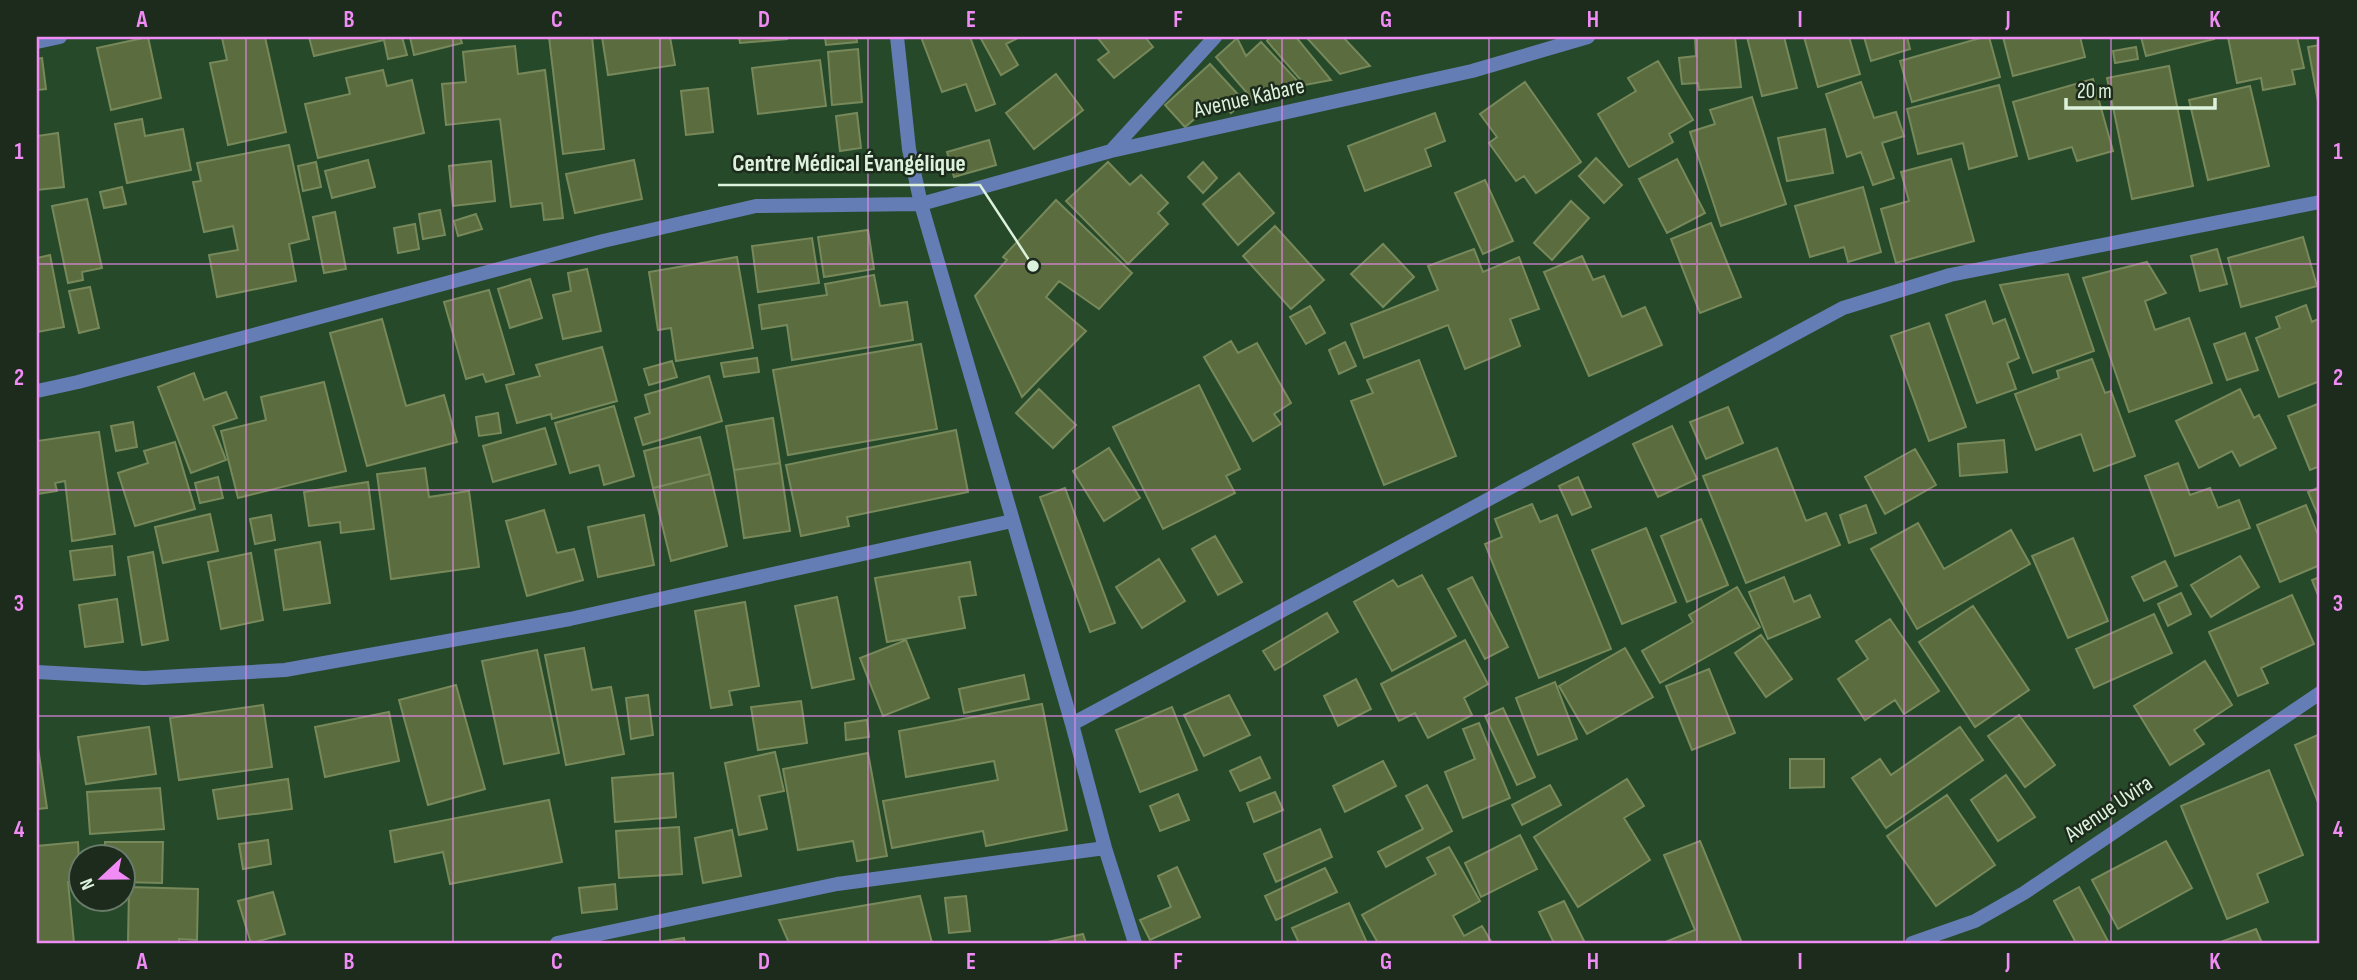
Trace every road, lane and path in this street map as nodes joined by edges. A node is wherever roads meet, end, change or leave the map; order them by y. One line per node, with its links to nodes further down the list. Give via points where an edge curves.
1 (60, 37): 5 (street)
2 (897, 37): 8 (street, via 909,149)
3 (1215, 37): 6 (street)
4 (1588, 37): 6 (street, Avenue Kabare, via 1472,71)
5 (37, 42)
6 (1111, 151): 8 (street, Avenue Kabare)
7 (2320, 202): 13 (street, via 1950,275 1843,308)
8 (921, 204): 9 (street, Avenue Kabare, via 756,206 603,241); 10 (street)
9 (37, 391)
10 (1012, 521): 11 (street, via 570,620 285,670 144,678); 13 (street)
11 (37, 672)
12 (2320, 693): 17 (street, Avenue Uvira, via 2024,893 1975,921)
13 (1072, 724): 14 (street)
14 (1105, 848): 15 (street, via 838,884); 16 (street)
15 (557, 943)
16 (1135, 943)
17 (1912, 943)

